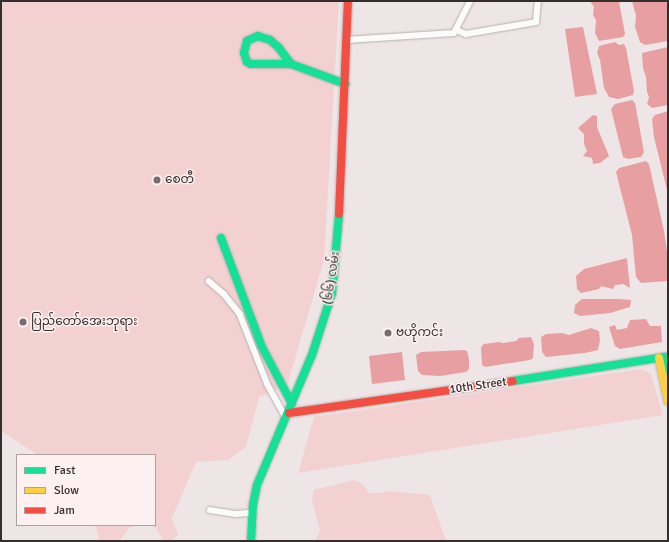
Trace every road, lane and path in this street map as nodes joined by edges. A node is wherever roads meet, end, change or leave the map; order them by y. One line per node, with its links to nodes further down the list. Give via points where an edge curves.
1 (348, 1): 5 (street, (၆၆) လမ်း)
2 (470, 1): 4 (street)
3 (538, 1): 4 (street, via 536,22 466,34)
4 (457, 30): 5 (street, via 454,33)
5 (346, 40): 7 (street, (၆၆) လမ်း)
6 (291, 64): 6 (street, via 258,65 247,62 244,53 248,40 258,36 270,40); 7 (street)
7 (345, 84): 13 (street, (၆၆) လမ်း, via 337,249 332,293 312,355)
8 (221, 238): 13 (street, via 262,347)
9 (209, 281): 14 (street, via 224,294 240,314 265,378)
10 (664, 357): 11 (street); 12 (street); 14 (street, 10th Street)
11 (668, 369)
12 (668, 401)
13 (292, 404): 14 (street, (၆၆) လမ်း)
14 (287, 416): 16 (street, (၆၆) လမ်း, via 257,485)
15 (210, 510): 16 (street, via 236,514)
16 (252, 513): 17 (street, (၆၆) လမ်း)
17 (251, 541)

